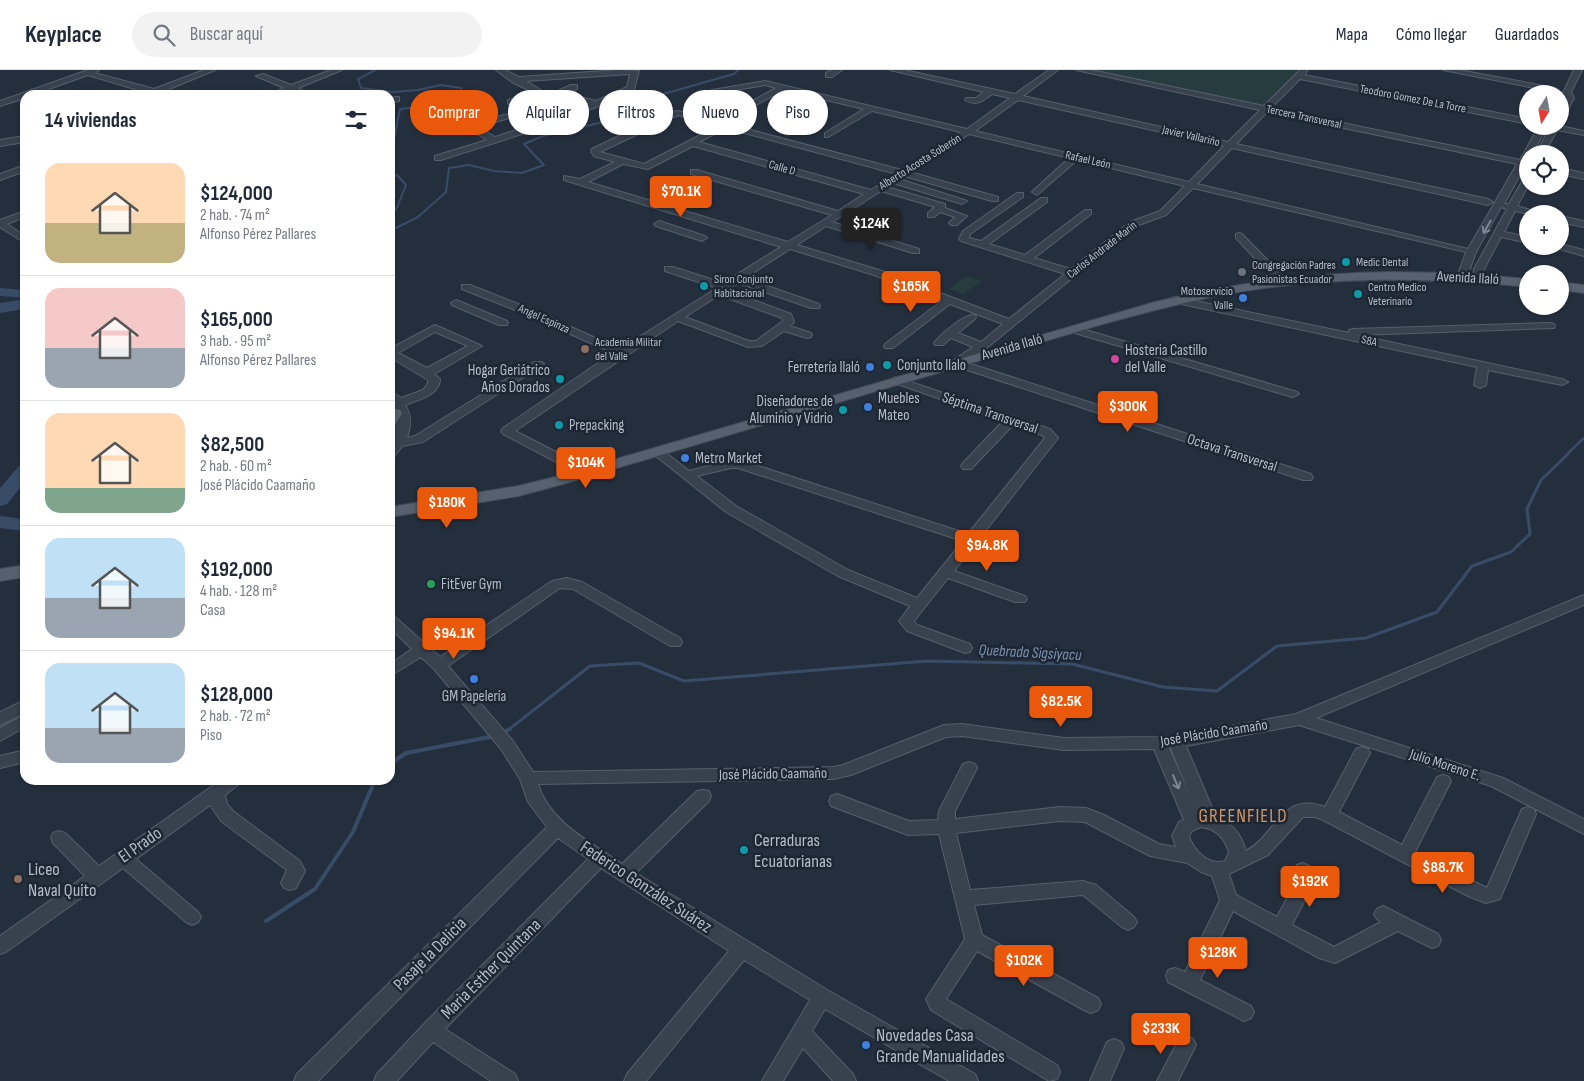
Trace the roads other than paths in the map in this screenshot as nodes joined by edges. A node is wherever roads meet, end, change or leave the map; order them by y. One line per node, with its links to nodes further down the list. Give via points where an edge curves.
1 (211, 70): 28 (street)
2 (318, 70): 15 (street)
3 (338, 70): 15 (street)
4 (500, 70): 19 (street)
5 (838, 70): 16 (street)
6 (894, 70): 34 (street, Javier Vallariño)
7 (1054, 70): 36 (street, Alberto Acosta Soberón)
8 (1080, 70): 44 (street, Tercera Transversal)
9 (1447, 70): 21 (street)
10 (1578, 70): 22 (street)
11 (91, 71): 26 (street); 27 (street)
12 (635, 71): 14 (street); 41 (street, via 631,88)
13 (1301, 73): 44 (street, Carlos Andrade Marín); 46 (street, Teodoro Gomez De La Torre)
14 (541, 74): 19 (street)
15 (326, 75): 20 (street)
16 (829, 75)
17 (260, 76): 24 (street)
18 (297, 78): 20 (street)
19 (515, 80): 31 (street)
20 (308, 81): 24 (street)
21 (1521, 85)
22 (1567, 85)
23 (574, 87): 32 (street)
24 (291, 88): 29 (street); 30 (street)
25 (784, 88): 33 (street, Rafael León, via 762,83); 39 (street); 43 (street, Rafael León)
26 (39, 90)
27 (141, 90)
28 (161, 90)
29 (286, 90)
30 (296, 90)
31 (533, 90)
32 (564, 90)
33 (723, 90)
34 (991, 92): 36 (street, Javier Vallariño); 37 (street, via 978,100)
35 (20, 97): 40 (street)
36 (1016, 97): 48 (street, Alberto Acosta Soberón); 59 (street, Javier Vallariño)
37 (969, 100)
38 (589, 102): 41 (street)
39 (757, 102)
40 (0, 104)
41 (596, 104): 42 (street)
42 (589, 107)
43 (871, 108): 48 (street, Rafael León); 54 (street)
44 (1265, 109): 59 (street, Carlos Andrade Marín); 62 (street, Tercera Transversal)
45 (683, 114): 58 (street, via 671,114 595,151 645,167)
46 (1519, 120)
47 (1569, 130): 50 (street)
48 (969, 131): 60 (street, Rafael León); 67 (street, Alberto Acosta Soberón)
49 (757, 133): 67 (street)
50 (1584, 133)
51 (484, 135): 56 (street)
52 (508, 135): 56 (street)
53 (708, 135): 58 (street)
54 (828, 135)
55 (20, 140): 57 (street)
56 (492, 140): 61 (street)
57 (0, 143)
58 (693, 143): 76 (street, Calle D)
59 (1230, 145): 74 (street, Carlos Andrade Marín); 81 (street, Javier Vallariño)
60 (1076, 157): 74 (street, Rafael León); 102 (street, via 1041,196)
61 (438, 158)
62 (1519, 158)
63 (619, 163): 73 (street)
64 (20, 170): 70 (street)
65 (1519, 171): 82 (street)
66 (694, 172): 87 (street)
67 (904, 173): 72 (street, Alberto Acosta Soberón); 79 (street)
68 (1569, 173): 69 (street)
69 (1584, 176)
70 (0, 177)
71 (567, 178): 73 (street)
72 (892, 180): 75 (street, Alberto Acosta Soberón); 80 (street)
73 (581, 182): 96 (street)
74 (1191, 184): 107 (street, Rafael León); 112 (street, Carlos Andrade Marín, via 1163,213 1133,224)
75 (880, 188): 76 (street, Alberto Acosta Soberón); 84 (street, via 940,205)
76 (872, 193): 87 (street, Alberto Acosta Soberón)
77 (1020, 195): 102 (street, via 964,235 964,239)
78 (1519, 195): 83 (street)
79 (994, 199)
80 (962, 201)
81 (1488, 202)
82 (1499, 205): 83 (street); 107 (street, one-way to 107)
83 (1512, 208): 85 (street); 97 (street)
84 (940, 209): 89 (street); 93 (street, via 962,216)
85 (1519, 210)
86 (1088, 212): 110 (street)
87 (840, 214): 92 (street, Alberto Acosta Soberón)
88 (20, 216): 91 (street)
89 (931, 216)
90 (1569, 221): 95 (street)
91 (0, 223): 99 (street)
92 (825, 223): 104 (street, Alberto Acosta Soberón); 106 (street)
93 (954, 223)
94 (659, 224): 100 (street)
95 (1584, 224)
96 (722, 225): 100 (street); 104 (street)
97 (1499, 234): 101 (street); 109 (street)
98 (1238, 236): 116 (street)
99 (20, 237)
100 (702, 238): 103 (street)
101 (1519, 238)
102 (983, 244): 110 (street)
103 (689, 246)
104 (790, 246): 115 (street, Alberto Acosta Soberón); 123 (street)
105 (1569, 250): 108 (street)
106 (916, 251)
107 (1468, 251): 109 (street, Rafael León); 113 (street)
108 (1584, 253)
109 (1486, 255): 114 (street)
110 (1027, 258): 112 (street)
111 (669, 269): 120 (street)
112 (1073, 273): 129 (street, Carlos Andrade Marín)
113 (1462, 277): 114 (main road, Avenida Ilaló); 116 (main road, Avenida Ilaló, via 1366,276)
114 (1478, 278): 117 (main road, Avenida Ilaló)
115 (738, 279): 120 (street, Alberto Acosta Soberón); 125 (street)
116 (1283, 282): 124 (main road, Avenida Ilaló)
117 (1519, 282)
118 (466, 287): 122 (street, Angel Espinza)
119 (1569, 287): 121 (main road)
120 (722, 289): 127 (street, Alberto Acosta Soberón); 131 (street, via 787,316 789,322)
121 (1584, 289)
122 (487, 295): 128 (street, via 461,306); 141 (street, Angel Espinza)
123 (949, 300): 129 (street); 138 (street)
124 (1176, 300): 132 (main road, Avenida Ilaló); 133 (street, S8A)
125 (815, 306)
126 (971, 317): 134 (street)
127 (677, 318): 131 (street, via 748,344 758,344); 141 (street, Alberto Acosta Soberón)
128 (503, 323)
129 (1010, 323): 137 (street, Carlos Andrade Marín)
130 (1550, 326): 133 (street)
131 (783, 327): 135 (street)
132 (1072, 329): 139 (main road, Avenida Ilaló); 150 (street)
133 (1330, 332): 145 (street, S8A)
134 (950, 334): 136 (street); 137 (street)
135 (807, 335)
136 (939, 343)
137 (983, 345): 139 (street); 143 (street, Carlos Andrade Marín)
138 (889, 346)
139 (1000, 350): 143 (main road, Avenida Ilaló)
140 (395, 352): 146 (street, via 435,328 477,346)
141 (621, 353): 158 (street, Alberto Acosta Soberón, via 507,431)
142 (395, 356): 146 (street)
143 (956, 363): 147 (main road, Avenida Ilaló); 160 (street, Octava Transversal)
144 (538, 364): 155 (street, via 419,439)
145 (1482, 365): 148 (street, S8A); 149 (street)
146 (427, 373): 151 (street, via 434,379 431,389)
147 (896, 380): 153 (street, Séptima Transversal); 156 (main road, Avenida Ilaló)
148 (1562, 382)
149 (1480, 385)
150 (1292, 394)
151 (395, 408)
152 (395, 409): 154 (street, via 404,410 406,424)
153 (1011, 420): 157 (street); 164 (street, Séptima Transversal, via 1046,432 1052,438)
154 (395, 444)
155 (395, 448)
156 (657, 452): 158 (main road, Avenida Ilaló); 159 (street)
157 (967, 466)
158 (587, 473): 161 (main road, Avenida Ilaló)
159 (687, 475): 164 (street, via 739,464); 173 (street, via 731,509 843,573)
160 (1307, 477)
161 (519, 491): 162 (main road, Avenida Ilaló); 163 (main road, via 437,516)
162 (395, 511)
163 (395, 523)
164 (970, 539): 168 (street, Séptima Transversal)
165 (20, 565): 166 (main road)
166 (0, 567)
167 (20, 572): 169 (main road)
168 (944, 572): 171 (street); 173 (street, Séptima Transversal)
169 (0, 576): 170 (main road)
170 (20, 577)
171 (1020, 599)
172 (1584, 600): 182 (street, José Plácido Caamaño)
173 (919, 604): 176 (street, Séptima Transversal, via 906,621 907,625)
174 (395, 625): 177 (street, Federico González Suárez)
175 (675, 642): 178 (street, via 576,585 557,584)
176 (965, 648)
177 (421, 650): 178 (street, Federico González Suárez); 179 (street)
178 (439, 666): 191 (street, Federico González Suárez, via 507,745)
179 (395, 668)
180 (20, 709): 181 (street)
181 (0, 719)
182 (1300, 719): 185 (street, José Plácido Caamaño); 201 (street, Julio Moreno E., via 1498,782)
183 (20, 723): 184 (street)
184 (0, 735)
185 (1176, 742): 186 (street, José Plácido Caamaño); 199 (street)
186 (1159, 743): 191 (street, José Plácido Caamaño, via 1064,744 962,730 944,731 833,773); 199 (street, one-way to 199)
187 (1362, 753): 198 (street)
188 (20, 757): 189 (street)
189 (0, 762)
190 (970, 768): 200 (street, via 946,811)
191 (528, 778): 202 (street, Federico González Suárez, via 534,797)
192 (1443, 780): 206 (street)
193 (226, 785): 194 (street, El Prado)
194 (216, 792): 208 (street, El Prado); 213 (street, via 218,807 227,816 294,866 296,871)
195 (704, 796): 211 (street)
196 (837, 802): 200 (street, via 908,828)
197 (1528, 814): 206 (street, via 1494,894 1486,896 1474,892)
198 (1329, 815): 205 (street, via 1316,809 1296,811); 206 (street)
199 (1201, 821): 204 (street, via 1217,823 1230,833); 207 (street, via 1183,829 1182,836)
200 (946, 827): 207 (street, via 1080,814 1156,851); 215 (street)
201 (1584, 827)
202 (557, 828): 209 (street, Federico González Suárez); 232 (street, Pasaje la Delicia)
203 (60, 838): 212 (street)
204 (1236, 846): 205 (street); 210 (street, via 1238,853)
205 (1258, 853): 210 (street)
206 (1405, 855)
207 (1190, 856): 210 (street, via 1203,866)
208 (123, 858): 212 (street, El Prado); 217 (street)
209 (600, 858): 211 (street, Federico González Suárez); 227 (street, Maria Esther Quintana)
210 (1226, 866): 216 (street)
211 (623, 874): 223 (street, Federico González Suárez)
212 (96, 876): 222 (street, El Prado)
213 (290, 883)
214 (1330, 885): 219 (street, via 1306,871)
215 (965, 898): 218 (street, via 1083,888); 220 (street)
216 (1229, 900): 219 (street); 226 (street, via 1182,979)
217 (192, 917)
218 (1128, 922)
219 (1281, 928): 221 (street, via 1335,955 1390,918)
220 (974, 940): 225 (street); 231 (street, via 936,999 938,1004)
221 (1432, 940)
222 (0, 946)
223 (742, 948): 224 (street, Federico González Suárez); 235 (street)
224 (822, 997): 228 (street); 238 (street, Federico González Suárez)
225 (1091, 1004)
226 (1244, 1012)
227 (431, 1030): 233 (street, Maria Esther Quintana); 234 (street)
228 (801, 1032): 236 (street); 237 (street)
229 (1186, 1045): 240 (street)
230 (1114, 1048): 239 (street)
231 (1050, 1072)
232 (304, 1081)
233 (384, 1081)
234 (508, 1081)
235 (634, 1081)
236 (772, 1081)
237 (846, 1081)
238 (968, 1081)
239 (1100, 1081)
240 (1167, 1081)

